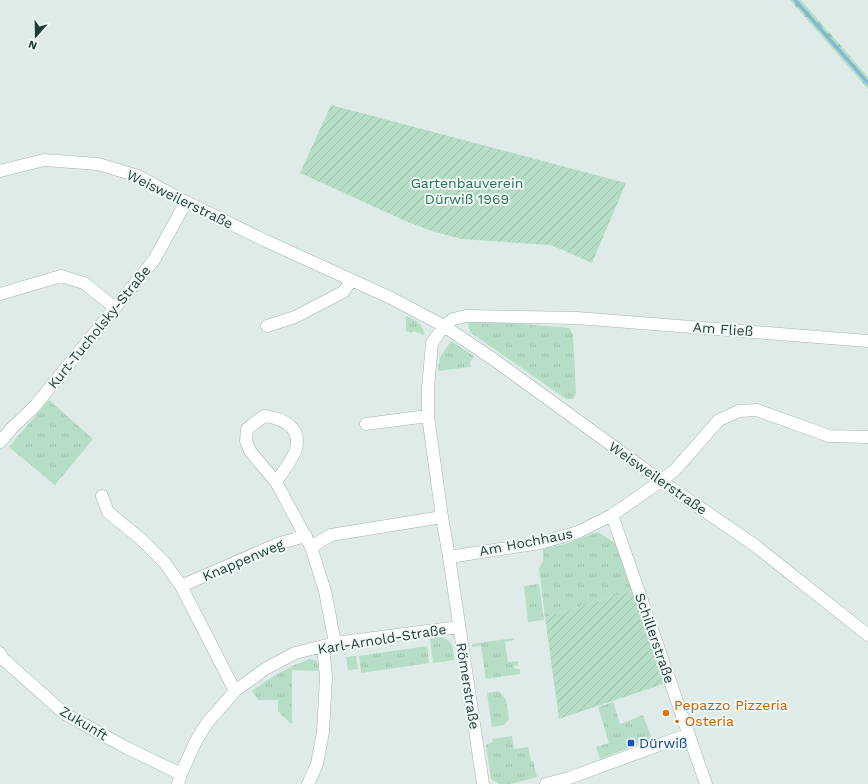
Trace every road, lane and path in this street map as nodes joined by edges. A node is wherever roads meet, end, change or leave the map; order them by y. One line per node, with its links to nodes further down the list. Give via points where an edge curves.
1 (0, 171): 2 (street, Weisweilerstraße, via 44,160 98,164 138,176)
2 (186, 202): 3 (street, Weisweilerstraße); 5 (street, Kurt-Tucholsky-Straße, via 154,260)
3 (352, 280): 6 (street, via 343,292 294,317); 7 (street, Weisweilerstraße)
4 (0, 294): 5 (street, via 61,276 84,284)
5 (114, 307): 12 (street, Kurt-Tucholsky-Straße, via 34,407)
6 (267, 326)
7 (444, 326): 8 (street, Am Fließ, via 453,319 466,316 577,318); 9 (street, Römerstraße, via 432,342); 13 (street, Weisweilerstraße)
8 (868, 341)
9 (428, 416): 10 (street); 17 (street, Römerstraße)
10 (366, 424)
11 (868, 437): 13 (street, Am Hochhaus, via 829,436 758,410 739,410 719,420 675,470)
12 (0, 442)
13 (661, 481): 16 (street, Am Hochhaus); 23 (street, Weisweilerstraße, via 753,544)
14 (276, 482): 14 (street, via 250,451 246,441 246,429 264,416 285,422 297,437 296,450); 18 (street)
15 (102, 496): 21 (street, via 108,512 165,563)
16 (612, 514): 20 (street, Am Hochhaus, via 578,532 540,542); 28 (street, Schillerstraße)
17 (442, 517): 19 (street, via 331,535); 20 (street, Römerstraße)
18 (306, 536): 19 (street); 21 (street, Knappenweg, via 280,543)
19 (311, 547): 24 (street, via 325,591)
20 (449, 557): 22 (street, Römerstraße)
21 (181, 586): 27 (street)
22 (459, 627): 24 (street, Karl-Arnold-Straße); 31 (street, Römerstraße)
23 (868, 635)
24 (335, 643): 25 (street, Karl-Arnold-Straße)
25 (323, 646): 27 (street, Karl-Arnold-Straße, via 295,653 265,669); 30 (street, via 326,677 323,732)
26 (0, 653): 29 (street, Zukunft, via 2,658 65,714)
27 (235, 691): 29 (street, Karl-Arnold-Straße, via 207,723 196,741)
28 (689, 734): 32 (street); 33 (street, Schillerstraße)
29 (180, 779)
30 (311, 783)
31 (483, 784)
32 (546, 784)
33 (706, 784)

